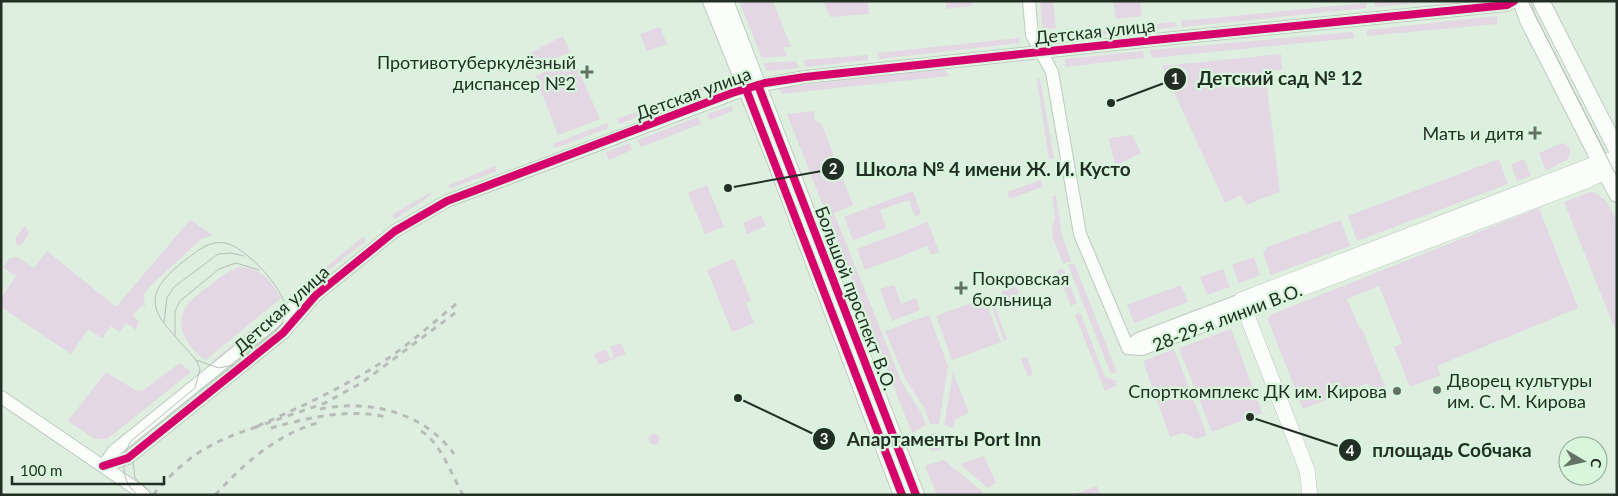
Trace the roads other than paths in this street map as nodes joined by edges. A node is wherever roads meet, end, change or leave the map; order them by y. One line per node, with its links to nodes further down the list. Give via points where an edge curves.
1 (711, 1): 8 (main road, Большой проспект В.О.)
2 (725, 1): 8 (main road, Большой проспект В.О.)
3 (1029, 1): 7 (street, via 1032,35)
4 (1514, 1): 7 (street, Детская улица, via 1507,6)
5 (1522, 1): 10 (main road, via 1528,20)
6 (1542, 1): 9 (main road)
7 (1042, 52): 8 (street, Детская улица, via 805,77); 12 (street, 28-29-я линии В.О., via 1055,85 1080,234 1128,348 1142,349)
8 (750, 87): 14 (street, Детская улица, via 446,201 395,231 298,309 283,332 128,458); 16 (main road, Большой проспект В.О.); 17 (main road, Большой проспект В.О.)
9 (1617, 150)
10 (1610, 164): 11 (main road); 12 (street, 28-29-я линии В.О.)
11 (1617, 194)
12 (1243, 305): 18 (street, via 1307,470)
13 (1, 397): 14 (street)
14 (103, 466): 15 (street)
15 (145, 495)
16 (902, 495)
17 (916, 495)
18 (1310, 495)

